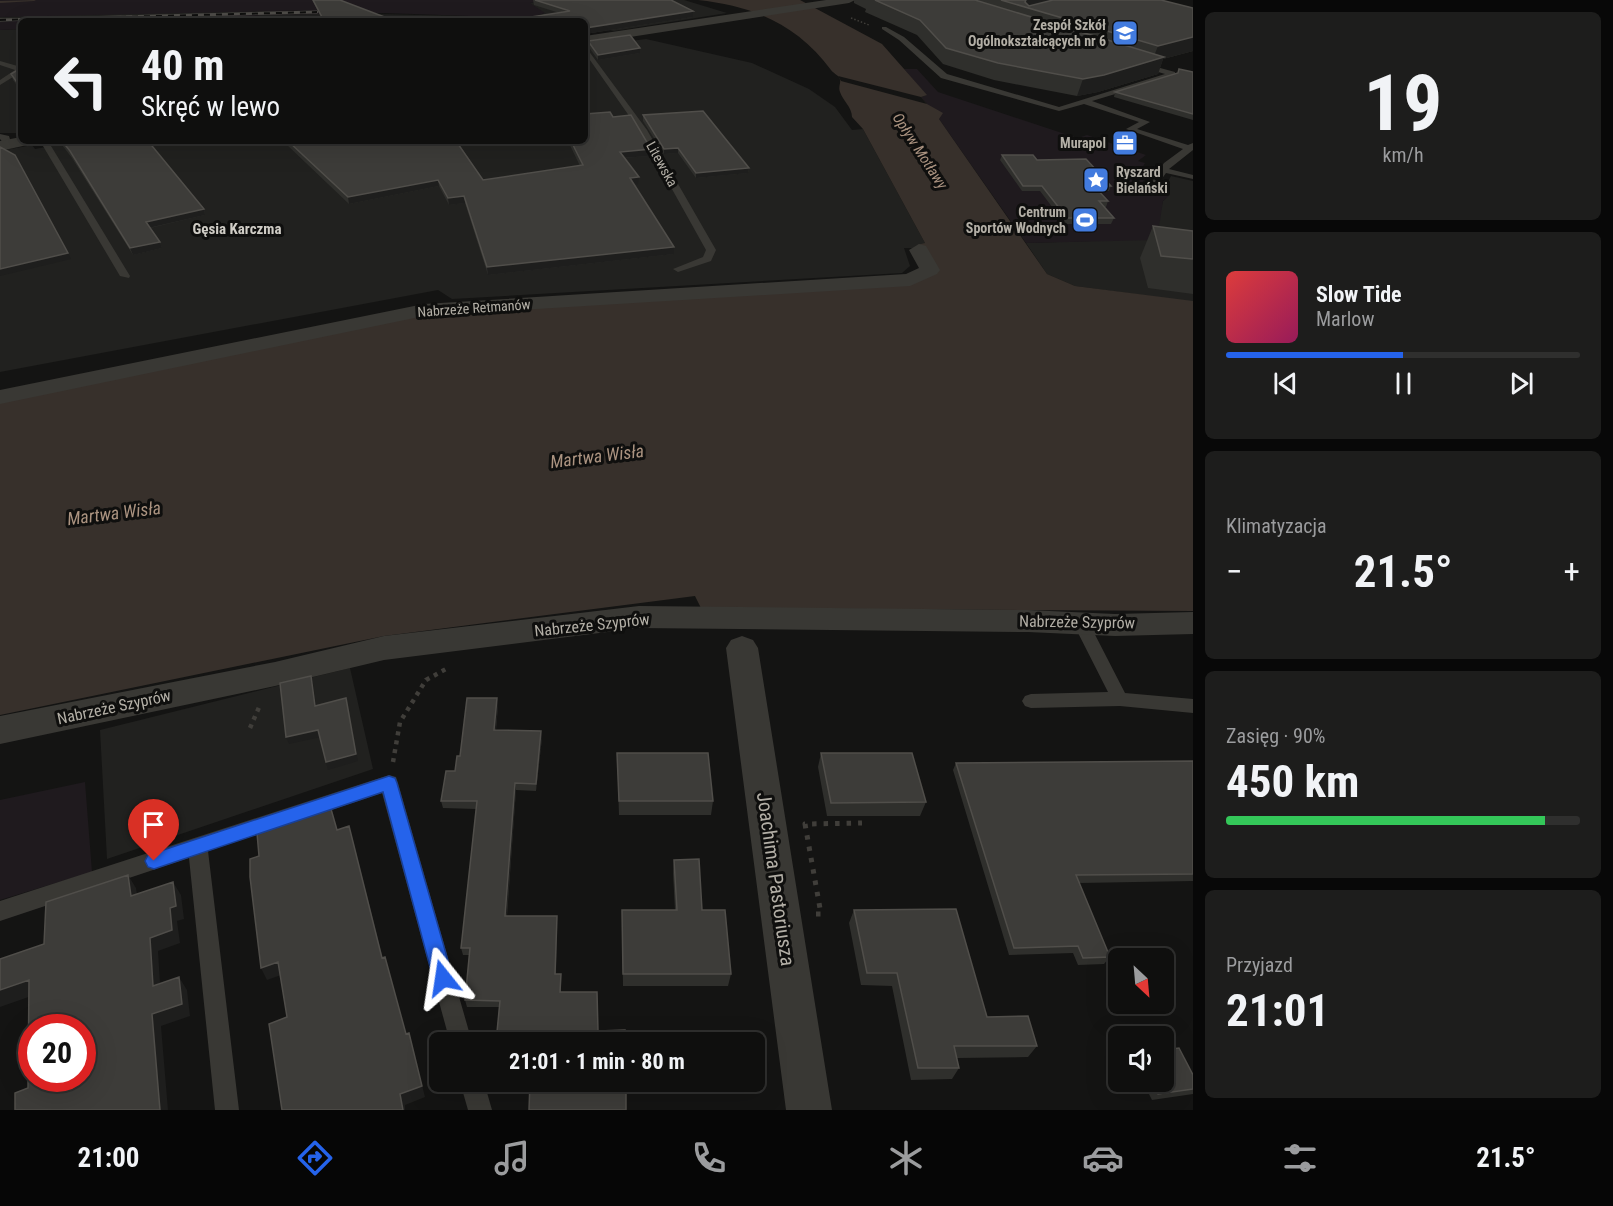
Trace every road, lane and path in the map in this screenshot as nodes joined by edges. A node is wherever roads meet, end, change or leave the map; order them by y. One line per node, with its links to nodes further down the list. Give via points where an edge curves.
1 (849, 0): 3 (street)
2 (884, 28): 10 (lane, via 902,36 934,71 944,76 1059,109)
3 (588, 40)
4 (588, 52): 19 (lane, Litewska, via 643,130 711,250 707,259)
5 (1128, 60): 10 (lane, via 1172,74)
6 (0, 63): 7 (lane)
7 (18, 68)
8 (18, 71): 9 (lane)
9 (0, 83)
10 (1087, 102): 14 (lane, via 1146,122 1131,130)
11 (18, 141): 12 (street)
12 (3, 142)
13 (46, 144): 20 (lane)
14 (1190, 147): 15 (lane)
15 (1164, 170): 16 (lane); 17 (lane)
16 (1192, 177)
17 (1153, 185)
18 (918, 250): 21 (street, Nabrzeże Retmanów, via 930,270 910,280 424,310)
19 (678, 269)
20 (125, 276)
21 (0, 397)
22 (1193, 623): 23 (street, Nabrzeże Szyprów)
23 (1082, 625): 26 (lane); 29 (street, Nabrzeże Szyprów, via 993,620 639,617 384,648)
24 (742, 648): 37 (street, Joachima Pastoriusza)
25 (454, 665): 30 (path, via 426,680 400,722)
26 (1120, 699): 27 (lane); 28 (lane)
27 (1031, 701)
28 (1193, 706)
29 (0, 730)
30 (389, 783): 31 (lane); 33 (lane)
31 (198, 847): 32 (lane); 35 (lane)
32 (0, 911)
33 (458, 1032)
34 (475, 1092): 36 (lane)
35 (227, 1110)
36 (480, 1110)
37 (809, 1110)

